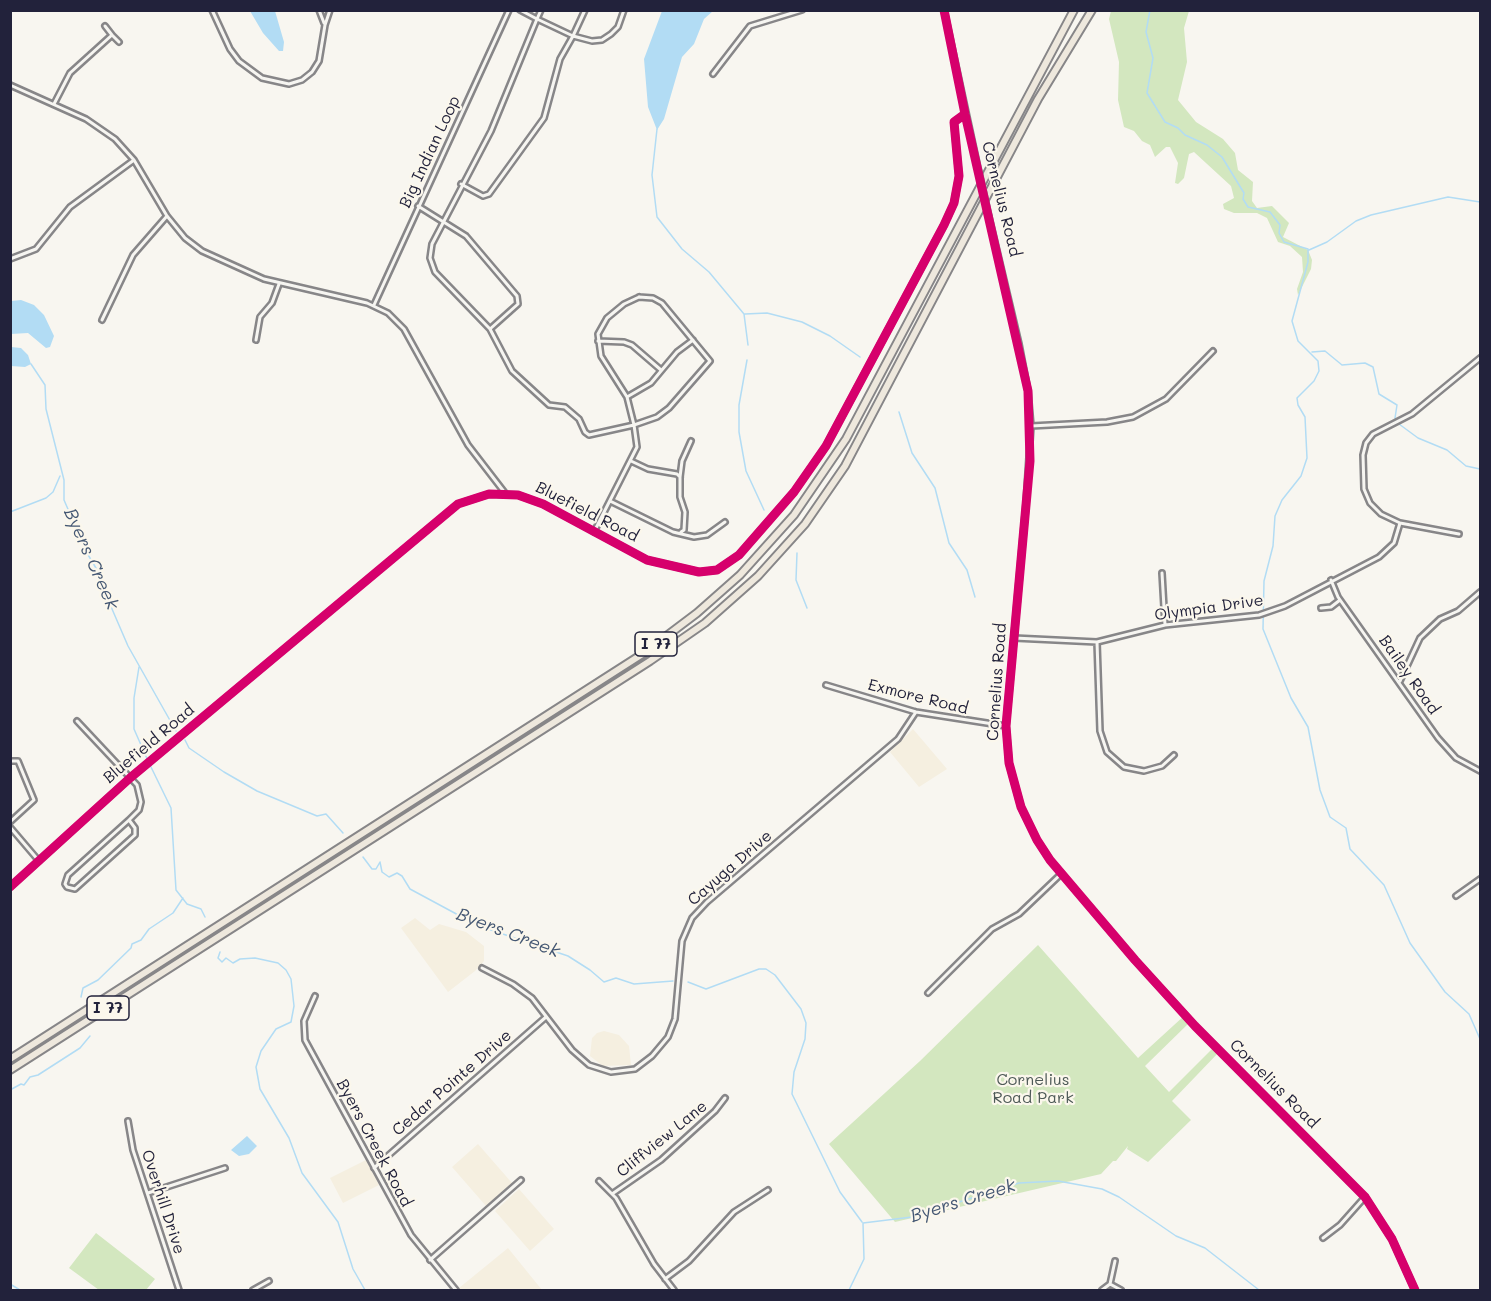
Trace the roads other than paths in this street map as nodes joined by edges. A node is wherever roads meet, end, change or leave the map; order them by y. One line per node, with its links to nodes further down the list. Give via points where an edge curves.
1 (212, 10): 14 (street, via 239,61 262,78 277,83 290,84 312,72 319,61)
2 (319, 10): 14 (street)
3 (330, 10): 14 (street)
4 (509, 10): 25 (street, Big Indian Loop)
5 (520, 10): 13 (street)
6 (541, 10): 13 (street)
7 (585, 10): 17 (street)
8 (624, 10): 17 (street, via 618,27 602,40)
9 (802, 10): 19 (street, via 750,26)
10 (944, 10): 22 (street, Cornelius Road)
11 (1074, 10): 81 (highway, I 77, via 852,429 801,506 744,570 697,613 635,659)
12 (1092, 10): 82 (highway, I 77, via 1021,130 845,466 805,524 754,580 705,623 650,662)
13 (537, 19): 17 (street); 24 (street, via 491,131)
14 (325, 25)
15 (105, 27): 16 (street)
16 (112, 35): 18 (street); 21 (street, via 65,78)
17 (573, 36): 24 (street, via 560,58 544,118 489,194 483,196)
18 (119, 42)
19 (712, 74)
20 (10, 85): 21 (street)
21 (54, 104): 23 (street, via 102,129)
22 (965, 114): 41 (street, Cornelius Road, bridge, via 1019,344); 49 (street, Bluefield Road, via 954,122 959,176 949,215 836,431 760,533 728,564 707,573 647,560)
23 (134, 160): 26 (street); 28 (street, via 70,207 36,249)
24 (461, 184): 27 (street)
25 (418, 206): 27 (street); 30 (street, Big Indian Loop)
26 (167, 216): 29 (street, via 184,238 202,250); 31 (street, via 133,255)
27 (444, 220): 32 (street, via 432,244 430,258 435,272); 32 (street, via 466,236 517,296 518,304)
28 (10, 259)
29 (279, 284): 30 (street); 33 (street, via 272,303 260,317)
30 (374, 305): 45 (street, via 404,329 468,445)
31 (102, 320)
32 (490, 329): 40 (street, via 512,371 549,405 565,407 589,435)
33 (256, 340)
34 (693, 340): 35 (street, via 662,303 639,297 607,318 600,327); 38 (street); 40 (street, via 710,361 669,408)
35 (598, 341): 38 (street, via 632,345); 39 (street, via 601,356)
36 (1213, 351): 41 (street, via 1166,399 1134,417)
37 (1480, 358): 48 (street, via 1412,414 1377,430 1366,443 1363,476 1367,497 1381,514)
38 (661, 370): 39 (street, via 651,383)
39 (627, 397): 40 (street)
40 (634, 425): 43 (street, via 637,447)
41 (1031, 426): 58 (street, Cornelius Road)
42 (690, 441): 44 (street)
43 (631, 461): 44 (street); 46 (street)
44 (680, 477): 50 (street, via 685,512)
45 (505, 493): 49 (street, Bluefield Road, via 531,498); 68 (street, Bluefield Road, via 473,498 444,514)
46 (610, 501): 49 (street); 50 (street, via 673,532)
47 (725, 522): 50 (street, via 707,535 694,537)
48 (1400, 523): 51 (street); 53 (street, Olympia Drive, via 1398,535 1385,552)
49 (594, 532)
50 (681, 532)
51 (1459, 534)
52 (1162, 573): 57 (street)
53 (1331, 580): 55 (street, Bailey Road); 57 (street, Olympia Drive, via 1285,606 1259,615)
54 (1480, 592): 60 (street, via 1420,638)
55 (1340, 600): 56 (street); 60 (street, Bailey Road)
56 (1322, 608)
57 (1165, 625): 59 (street, Olympia Drive)
58 (1014, 638): 59 (street, Olympia Drive); 64 (street, Cornelius Road)
59 (1097, 642): 65 (street, via 1100,730 1107,752 1124,767 1144,771 1162,766)
60 (1400, 681): 67 (street, Bailey Road, via 1450,753)
61 (826, 685): 62 (street, Exmore Road)
62 (916, 712): 64 (street, Exmore Road); 80 (street, Cayuga Drive, via 898,739 692,918 682,941 675,1019 668,1037 644,1063 611,1072 589,1065)
63 (77, 721): 68 (street)
64 (1006, 726): 73 (street, Cornelius Road, via 1009,763 1021,807 1037,840)
65 (1174, 755)
66 (10, 761): 70 (street, via 18,761 34,800)
67 (1480, 771)
68 (130, 778): 69 (street, via 137,785 141,802); 72 (street, Bluefield Road)
69 (129, 820): 69 (street, via 135,836 75,889 67,887 68,875)
70 (10, 822)
71 (10, 827): 72 (street)
72 (39, 861): 75 (street, Bluefield Road)
73 (1061, 874): 78 (street, via 1019,914 992,929); 92 (street, Cornelius Road, via 1189,1019)
74 (1480, 879): 76 (street)
75 (10, 887)
76 (1456, 896)
77 (482, 968): 80 (street, Cayuga Drive, via 523,991)
78 (928, 993)
79 (315, 996): 86 (street, Byers Creek Road, via 304,1021 305,1040)
80 (546, 1017): 86 (street, Cedar Pointe Drive)
81 (10, 1059)
82 (10, 1070)
83 (725, 1098): 91 (street, Cliffview Lane, via 660,1160)
84 (128, 1121): 90 (street, Overhill Drive)
85 (225, 1168): 90 (street)
86 (374, 1168): 94 (street, Byers Creek Road, via 411,1235)
87 (521, 1180): 94 (street)
88 (599, 1181): 91 (street)
89 (768, 1190): 96 (street, via 734,1212 689,1261)
90 (148, 1193): 99 (street, Overhill Drive)
91 (612, 1194): 96 (street)
92 (1365, 1197): 93 (street); 105 (street, Cornelius Road, via 1386,1228)
93 (1323, 1238)
94 (430, 1260): 101 (street, Byers Creek Road)
95 (1115, 1261): 98 (street)
96 (665, 1279): 102 (street)
97 (269, 1281): 100 (street)
98 (1110, 1284): 103 (street); 104 (street)
99 (179, 1290)
100 (253, 1290)
101 (456, 1290)
102 (674, 1290)
103 (1102, 1290)
104 (1121, 1290)
105 (1415, 1290)

